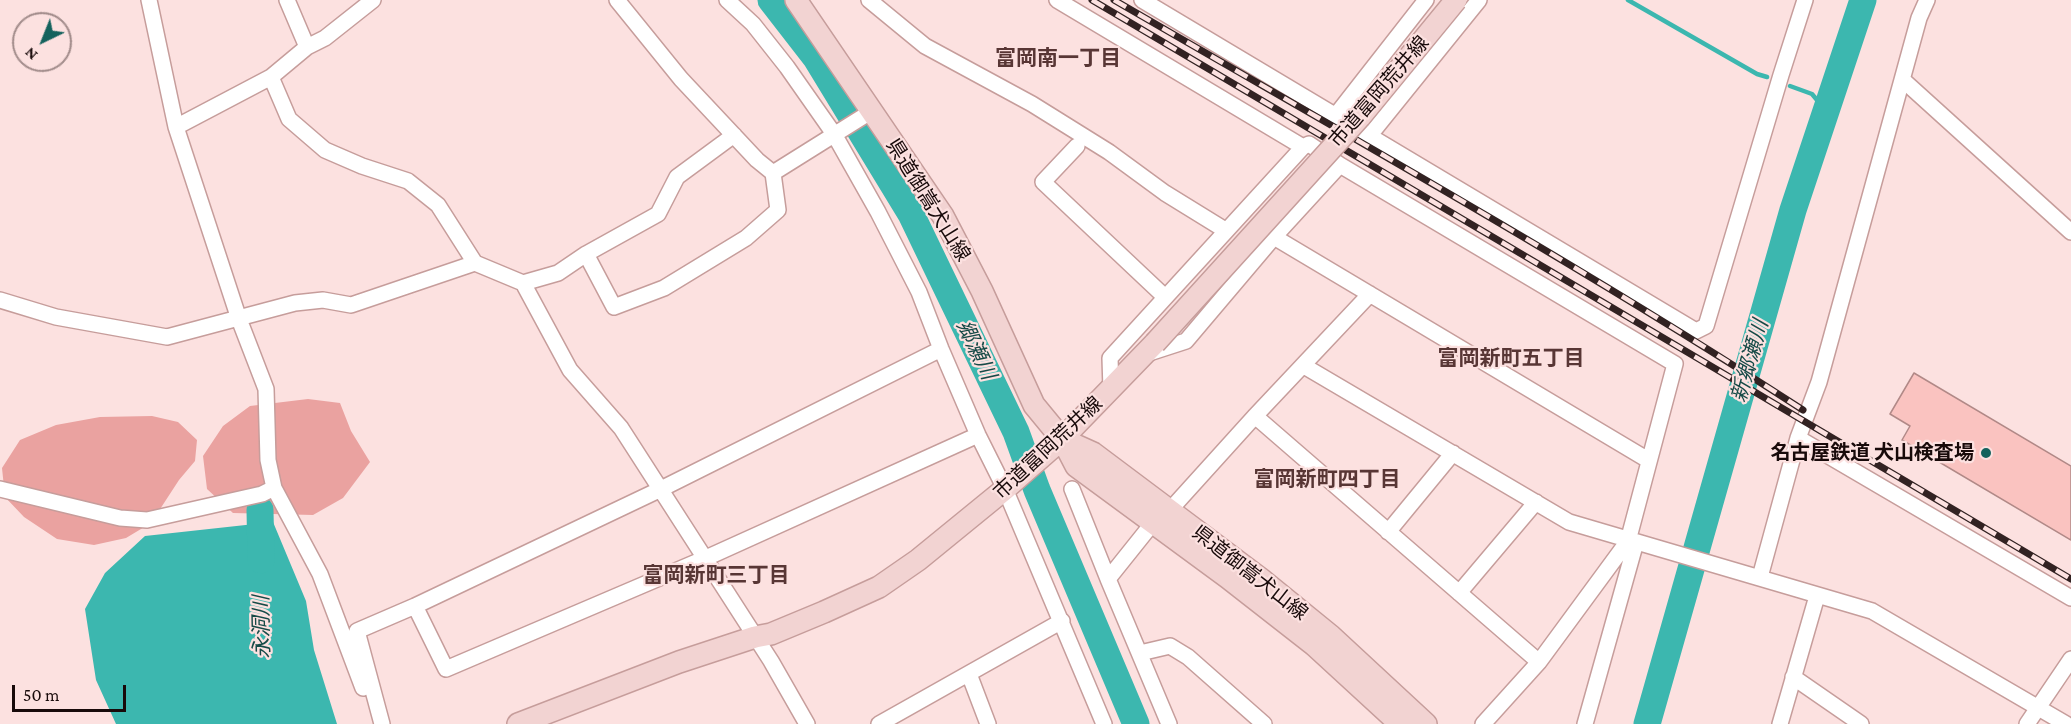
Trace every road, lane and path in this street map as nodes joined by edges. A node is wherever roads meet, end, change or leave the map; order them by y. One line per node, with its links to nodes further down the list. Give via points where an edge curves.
1 (149, 0): 20 (street)
2 (286, 0): 15 (street)
3 (373, 0): 15 (street, via 325,38)
4 (617, 0): 22 (street, via 681,79)
5 (727, 0): 21 (street, via 753,24 788,67)
6 (796, 0): 18 (main road, 県道御嵩犬山線)
7 (869, 0): 28 (street, via 925,46 1032,104)
8 (1057, 0): 25 (street)
9 (1142, 0): 19 (street)
10 (1426, 0): 19 (street)
11 (1456, 0): 39 (main road, 市道富岡荒井線, bridge, via 1360,117)
12 (1479, 0): 23 (street)
13 (1805, 0): 23 (street, via 1706,326 1696,331)
14 (1927, 0): 17 (street)
15 (306, 47): 16 (street)
16 (271, 77): 20 (street); 32 (street, via 289,119 325,150 408,180 438,205)
17 (1903, 80): 29 (street); 44 (street, via 1819,382)
18 (872, 111): 21 (street); 45 (main road, 県道御嵩犬山線, via 943,216 1034,405)
19 (1336, 115): 23 (street)
20 (176, 127): 37 (street)
21 (834, 134): 27 (street); 38 (street, via 919,292)
22 (734, 135): 27 (street); 31 (street, via 677,177 658,214)
23 (1370, 135)
24 (1077, 146): 35 (street, via 1043,182)
25 (1303, 147): 26 (street, via 1309,144); 28 (street)
26 (1340, 165): 30 (street); 47 (street, via 1675,364)
27 (773, 173): 31 (street, via 778,210 746,238 664,288 614,307)
28 (1225, 230): 35 (street)
29 (2071, 232)
30 (1274, 237): 34 (street); 39 (street, via 1186,340)
31 (586, 254): 33 (street, via 558,273)
32 (475, 263): 33 (street); 37 (street, via 351,305 323,300 295,303)
33 (523, 283): 50 (street, via 570,370 621,428)
34 (1370, 294): 40 (street); 47 (street)
35 (1164, 297): 41 (street, via 1110,358)
36 (0, 300): 37 (street, via 56,317 167,337)
37 (239, 319): 48 (street, via 266,389 268,460)
38 (941, 349): 43 (street); 50 (street)
39 (1149, 349): 41 (main road, 市道富岡荒井線)
40 (1304, 366): 42 (street); 46 (street)
41 (1111, 390): 45 (main road, 市道富岡荒井線)
42 (1255, 416): 54 (street); 56 (street)
43 (978, 435): 51 (street); 58 (street)
44 (1798, 438): 59 (street); 63 (street)
45 (1062, 439): 51 (main road, 市道富岡荒井線); 54 (main road, 県道御嵩犬山線, via 1093,453); 55 (main road, 県道御嵩犬山線, via 1076,466)
46 (1453, 453): 53 (street); 56 (street)
47 (1648, 460): 57 (street)
48 (274, 488): 49 (street, via 147,520 120,518); 73 (street, via 320,574)
49 (0, 489)
50 (661, 489): 58 (street); 64 (street)
51 (1005, 489): 65 (street); 66 (main road, 市道富岡荒井線, via 879,587 771,634)
52 (1072, 489): 60 (street)
53 (1536, 502): 57 (street, via 1569,522); 61 (street)
54 (1170, 510): 83 (main road, 県道御嵩犬山線, via 1331,636)
55 (1152, 524): 60 (street); 82 (main road, 県道御嵩犬山線, via 1314,645)
56 (1388, 532): 61 (street)
57 (1632, 541): 59 (street); 69 (street); 85 (street)
58 (706, 558): 64 (street, via 446,669); 66 (street)
59 (1760, 578): 62 (street)
60 (1108, 579): 67 (street)
61 (1459, 593): 69 (street)
62 (1817, 596): 71 (street); 72 (street, via 1872,611)
63 (2071, 598)
64 (415, 606): 74 (street, via 357,631)
65 (1062, 621): 70 (street); 79 (street)
66 (755, 637): 75 (main road, 市道富岡荒井線); 76 (street)
67 (1140, 653): 80 (street); 81 (street, via 1170,646 1188,657)
68 (2071, 660): 72 (street)
69 (1539, 662): 84 (street)
70 (969, 674): 77 (street); 78 (street)
71 (1793, 677): 86 (street); 87 (street)
72 (2039, 708): 88 (street); 89 (street)
73 (376, 724)
74 (382, 724)
75 (518, 724)
76 (807, 724)
77 (879, 724)
78 (988, 724)
79 (1104, 724)
80 (1169, 724)
81 (1264, 724)
82 (1400, 724)
83 (1426, 724)
84 (1483, 724)
85 (1585, 724)
86 (1780, 724)
87 (1861, 724)
88 (2027, 724)
89 (2066, 724)

